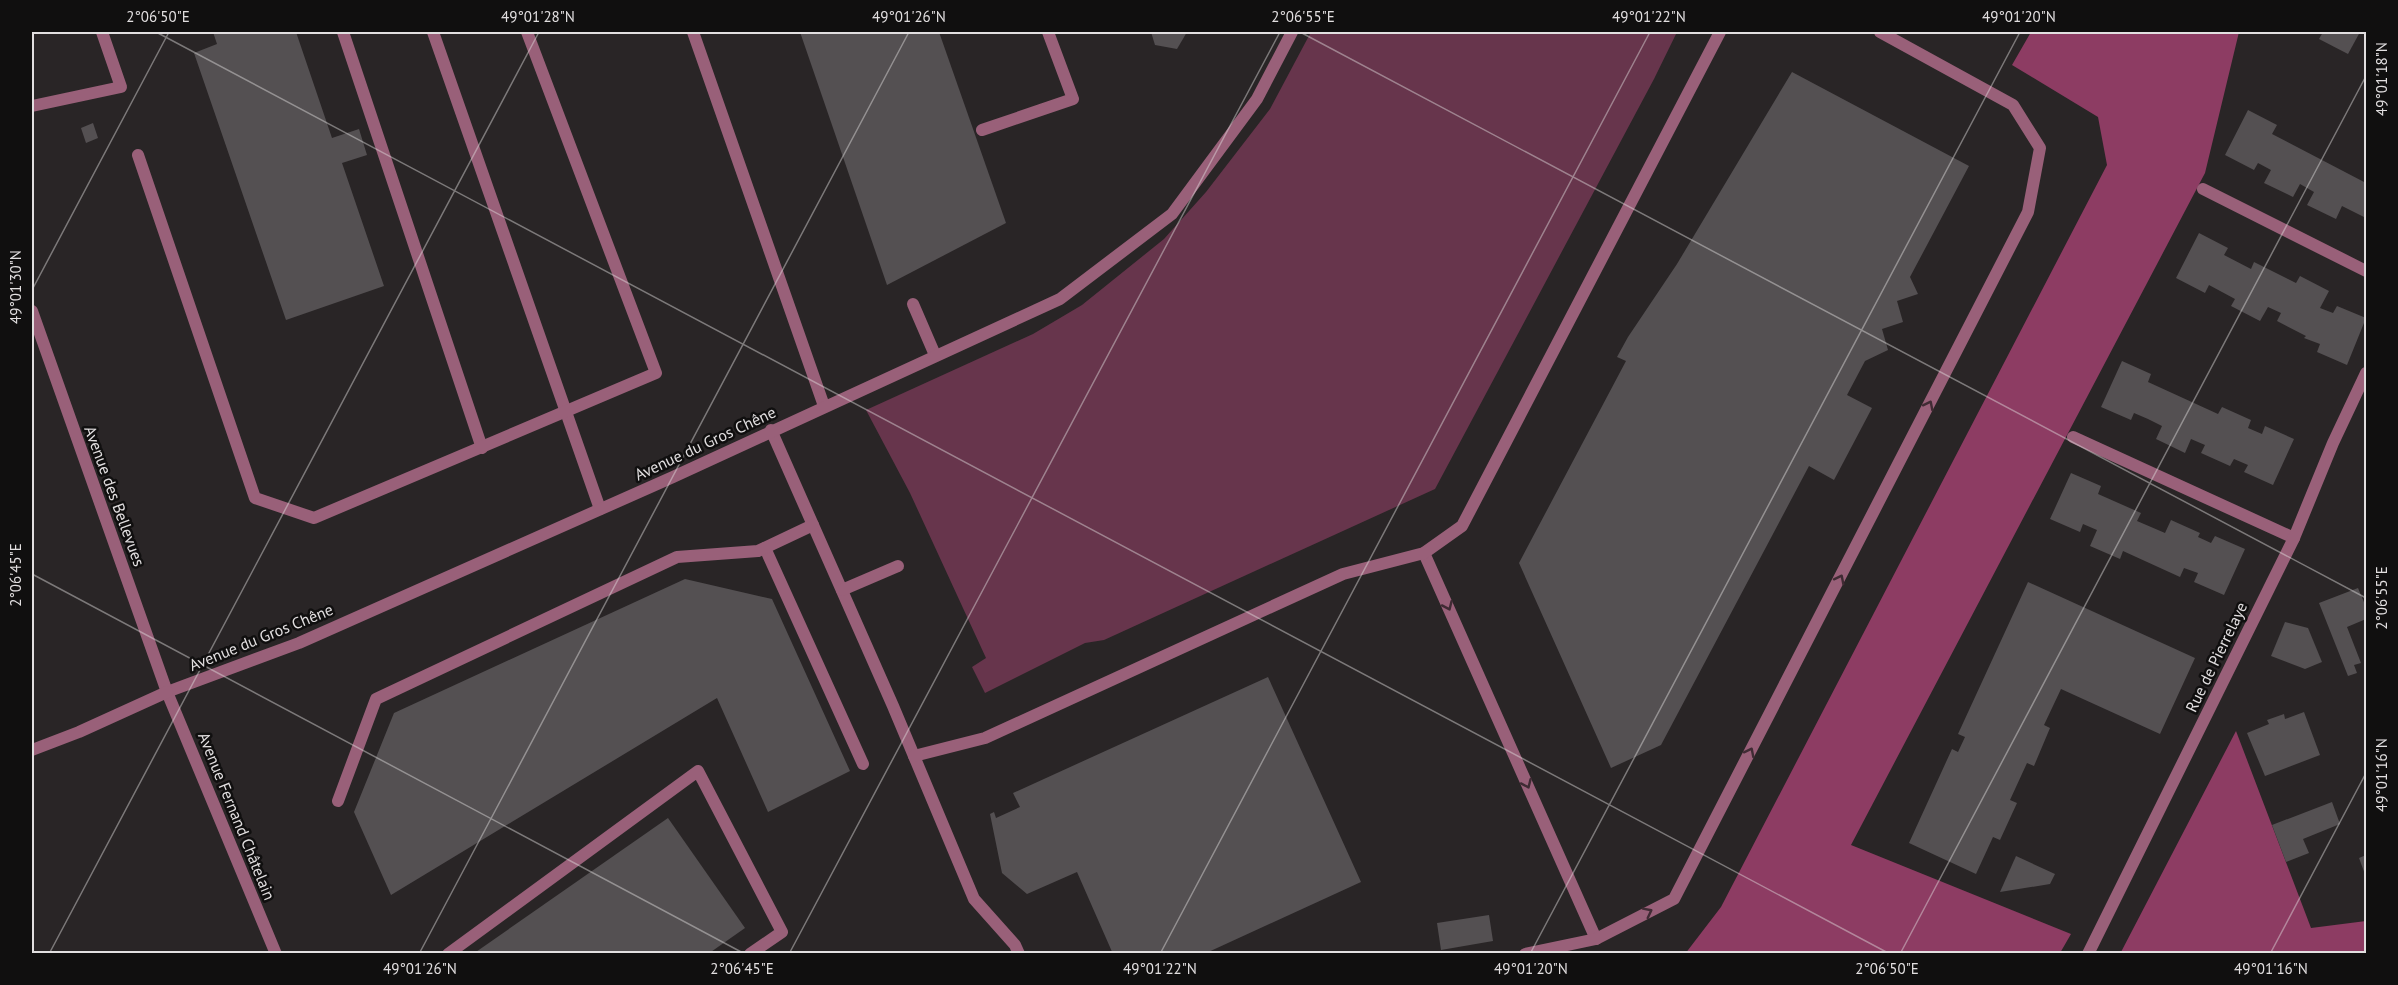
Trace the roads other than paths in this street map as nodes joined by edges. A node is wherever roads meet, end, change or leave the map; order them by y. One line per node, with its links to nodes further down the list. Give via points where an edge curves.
1 (102, 32): 10 (street, via 121,87)
2 (343, 32): 23 (street)
3 (433, 32): 20 (street)
4 (527, 32): 20 (street, via 656,374)
5 (693, 32): 19 (street)
6 (1048, 32): 11 (street, via 1073,99)
7 (1292, 32): 17 (street, Avenue du Gros Chêne, via 1257,99 1172,214 1060,299)
8 (1719, 32): 28 (street, via 1462,526)
9 (1880, 32): 36 (street, one-way to 9, via 1674,899 2028,212 2040,148 2013,105)
10 (32, 106)
11 (982, 130)
12 (138, 155): 23 (street, via 255,498 314,518)
13 (2203, 189): 14 (street)
14 (2367, 271)
15 (913, 304): 17 (street)
16 (32, 311): 31 (street, Avenue des Bellevues)
17 (935, 355): 19 (street, Avenue du Gros Chêne)
18 (2367, 373): 26 (street, Rue de Pierrelaye)
19 (824, 406): 21 (street, Avenue du Gros Chêne)
20 (566, 412): 23 (street); 24 (street)
21 (771, 430): 24 (street, Avenue du Gros Chêne); 25 (street)
22 (2073, 437): 26 (street)
23 (482, 447)
24 (600, 509): 31 (street, Avenue du Gros Chêne, via 299,643)
25 (813, 525): 27 (street); 30 (street)
26 (2294, 538): 42 (street, Rue de Pierrelaye)
27 (765, 548): 34 (street); 35 (street, via 677,557 376,699)
28 (1424, 552): 33 (street, via 1343,574 985,738); 36 (street, one-way to 36)
29 (898, 566): 30 (street)
30 (842, 590): 33 (street)
31 (167, 692): 32 (street, Avenue du Gros Chêne); 37 (street, Avenue Fernand Châtelain)
32 (32, 750)
33 (914, 756): 40 (street, via 974,899)
34 (863, 764)
35 (338, 801)
36 (1596, 939): 41 (street)
37 (276, 954)
38 (448, 954): 39 (street, via 698,771 782,932)
39 (750, 954)
40 (1019, 954)
41 (1525, 954)
42 (2088, 954)

